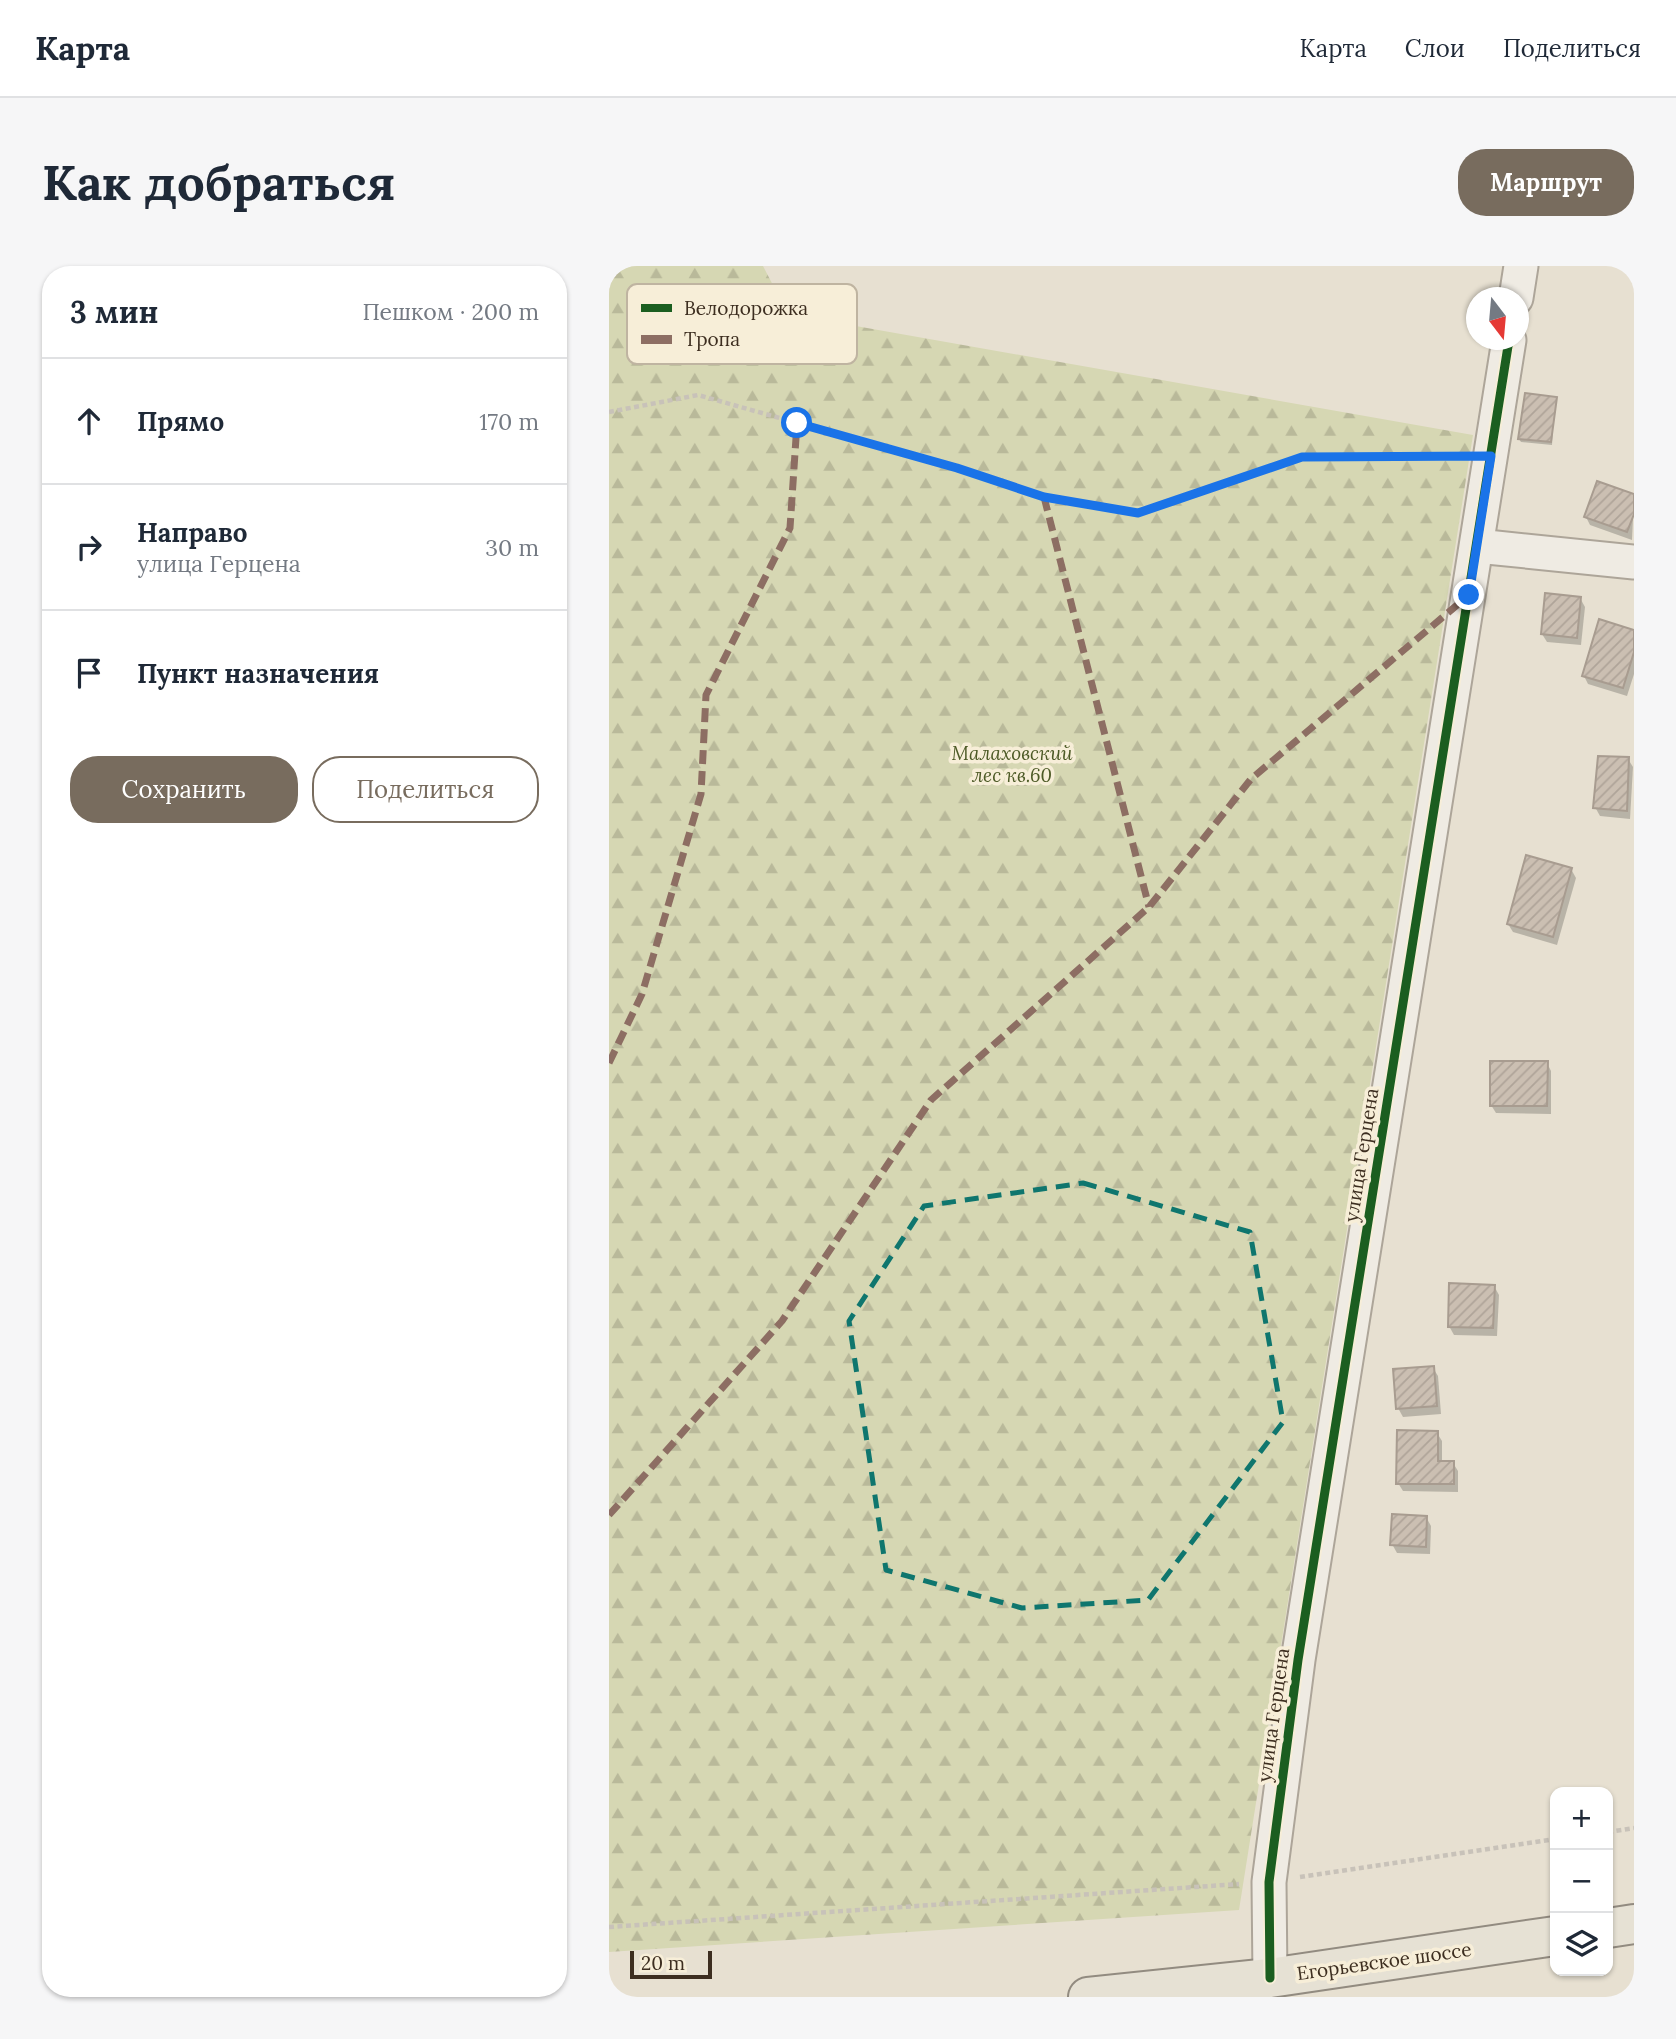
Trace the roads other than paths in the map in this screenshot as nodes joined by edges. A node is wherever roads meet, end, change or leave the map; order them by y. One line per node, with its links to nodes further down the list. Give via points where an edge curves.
1 (1521, 266): 2 (street)
2 (1518, 287)
3 (1507, 350): 4 (street, улица Герцена)
4 (1477, 546): 5 (street); 9 (street, улица Герцена, via 1298,1660 1269,1882)
5 (1634, 562)
6 (1634, 1924): 7 (main road)
7 (1613, 1927)
8 (1550, 1937): 9 (main road, Егорьевское шоссе)
9 (1270, 1978): 10 (main road, Егорьевское шоссе)
10 (1088, 1997)

